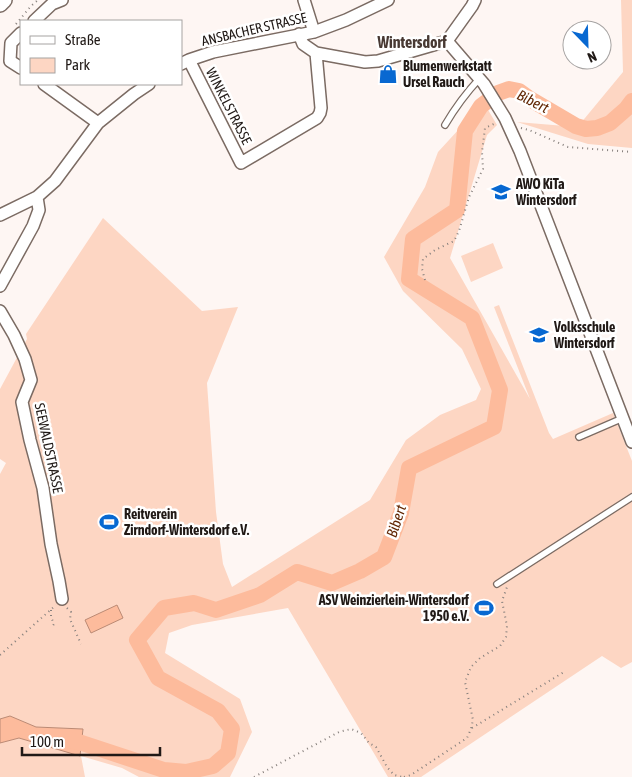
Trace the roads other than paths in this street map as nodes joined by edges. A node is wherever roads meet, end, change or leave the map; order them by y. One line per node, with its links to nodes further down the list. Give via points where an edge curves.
1 (4, 0): 6 (main road)
2 (62, 0): 7 (street, via 52,4)
3 (304, 0): 9 (street)
4 (388, 0): 9 (street, ANSBACHER STRASSE)
5 (475, 0): 11 (street)
6 (0, 4)
7 (35, 20)
8 (17, 30): 14 (street, via 10,43 10,61)
9 (314, 32): 10 (street, ANSBACHER STRASSE)
10 (299, 34): 12 (street, via 303,44); 13 (street, ANSBACHER STRASSE, via 213,52)
11 (447, 41): 12 (street, via 378,61 364,62); 15 (street)
12 (316, 53): 13 (street, WINKELSTRASSE, via 321,108 317,118 241,162)
13 (185, 62)
14 (20, 67)
15 (482, 81): 19 (lane, via 467,91); 24 (street, via 505,119 523,160)
16 (45, 85): 18 (street)
17 (148, 85): 18 (street)
18 (98, 123): 20 (street, via 56,181)
19 (445, 125)
20 (37, 197): 21 (street); 22 (street, via 39,210 33,226)
21 (0, 216)
22 (0, 286)
23 (0, 311): 29 (street, SEEWALDSTRASSE, via 25,359 31,380 22,402 43,488)
24 (623, 418): 25 (lane); 26 (street)
25 (579, 437)
26 (632, 442)
27 (632, 497): 28 (lane)
28 (497, 584)
29 (62, 598)

